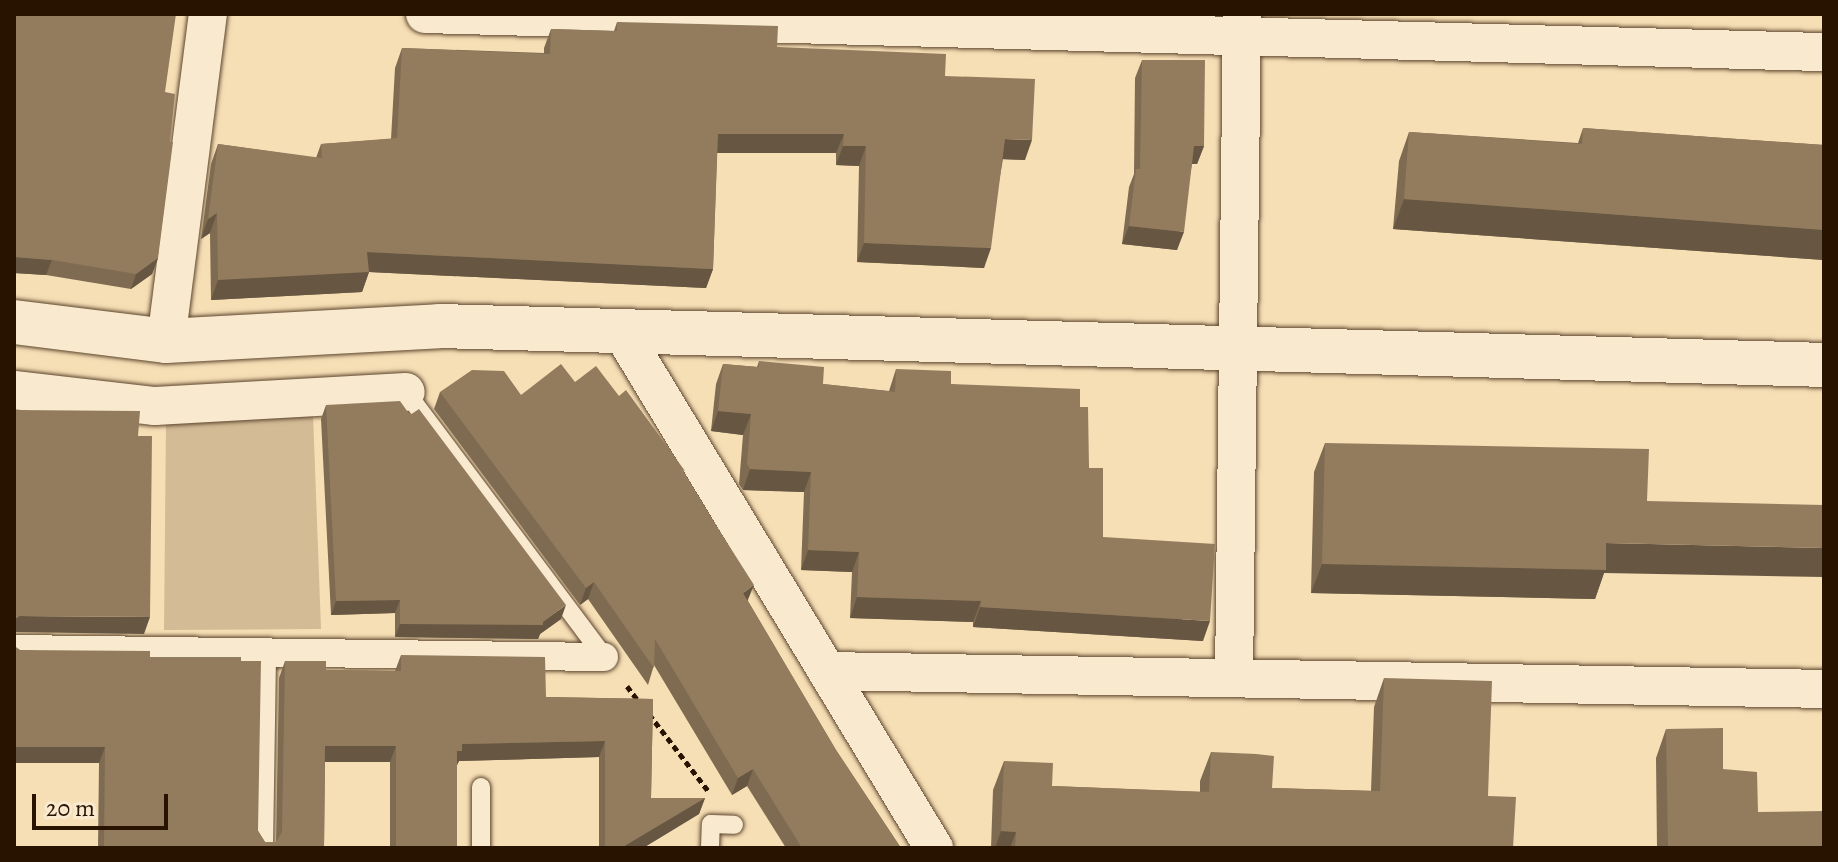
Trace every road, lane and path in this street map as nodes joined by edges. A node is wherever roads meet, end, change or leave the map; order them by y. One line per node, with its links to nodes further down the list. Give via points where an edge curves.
1 (208, 14): 7 (street)
2 (425, 14): 3 (street)
3 (1242, 25): 4 (street); 8 (street)
4 (1824, 52)
5 (14, 322): 7 (street)
6 (620, 329): 7 (street, via 439,326); 8 (street); 15 (street)
7 (166, 341)
8 (1237, 348): 9 (street); 16 (street)
9 (1824, 365)
10 (14, 390): 11 (street, via 155,406)
11 (406, 392): 14 (lane)
12 (14, 649): 13 (street)
13 (267, 653): 14 (street); 20 (lane)
14 (604, 657): 19 (path)
15 (827, 671): 16 (street); 23 (street)
16 (1234, 678): 17 (street)
17 (1824, 689)
18 (481, 787): 21 (lane)
19 (734, 825): 22 (lane, via 711,824)
20 (264, 848)
21 (481, 848)
22 (710, 848)
23 (934, 848)

